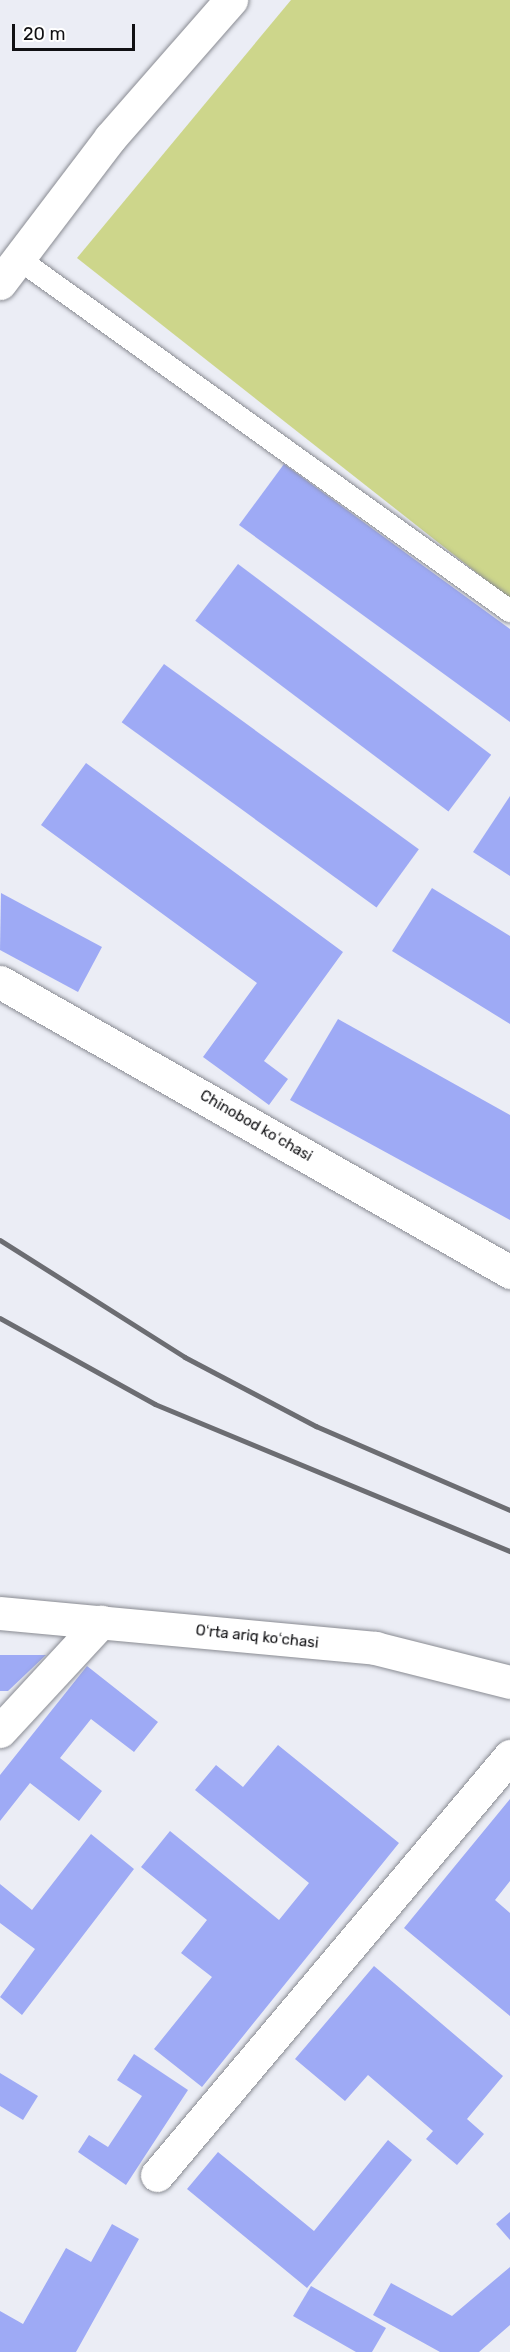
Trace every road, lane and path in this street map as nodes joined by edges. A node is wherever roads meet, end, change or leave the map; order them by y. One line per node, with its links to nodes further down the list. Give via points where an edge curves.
1 (231, 0): 2 (street, via 110,138)
2 (8, 270): 3 (lane)
3 (510, 610)
4 (0, 982): 5 (street, Chinobod koʻchasi)
5 (510, 1272)
6 (0, 1613): 7 (street, Oʻrta ariq koʻchasi)
7 (101, 1622): 8 (street, Oʻrta ariq koʻchasi, via 375,1648); 9 (street)
8 (510, 1682)
9 (0, 1731)
10 (510, 1756): 11 (street)
11 (157, 2175)

